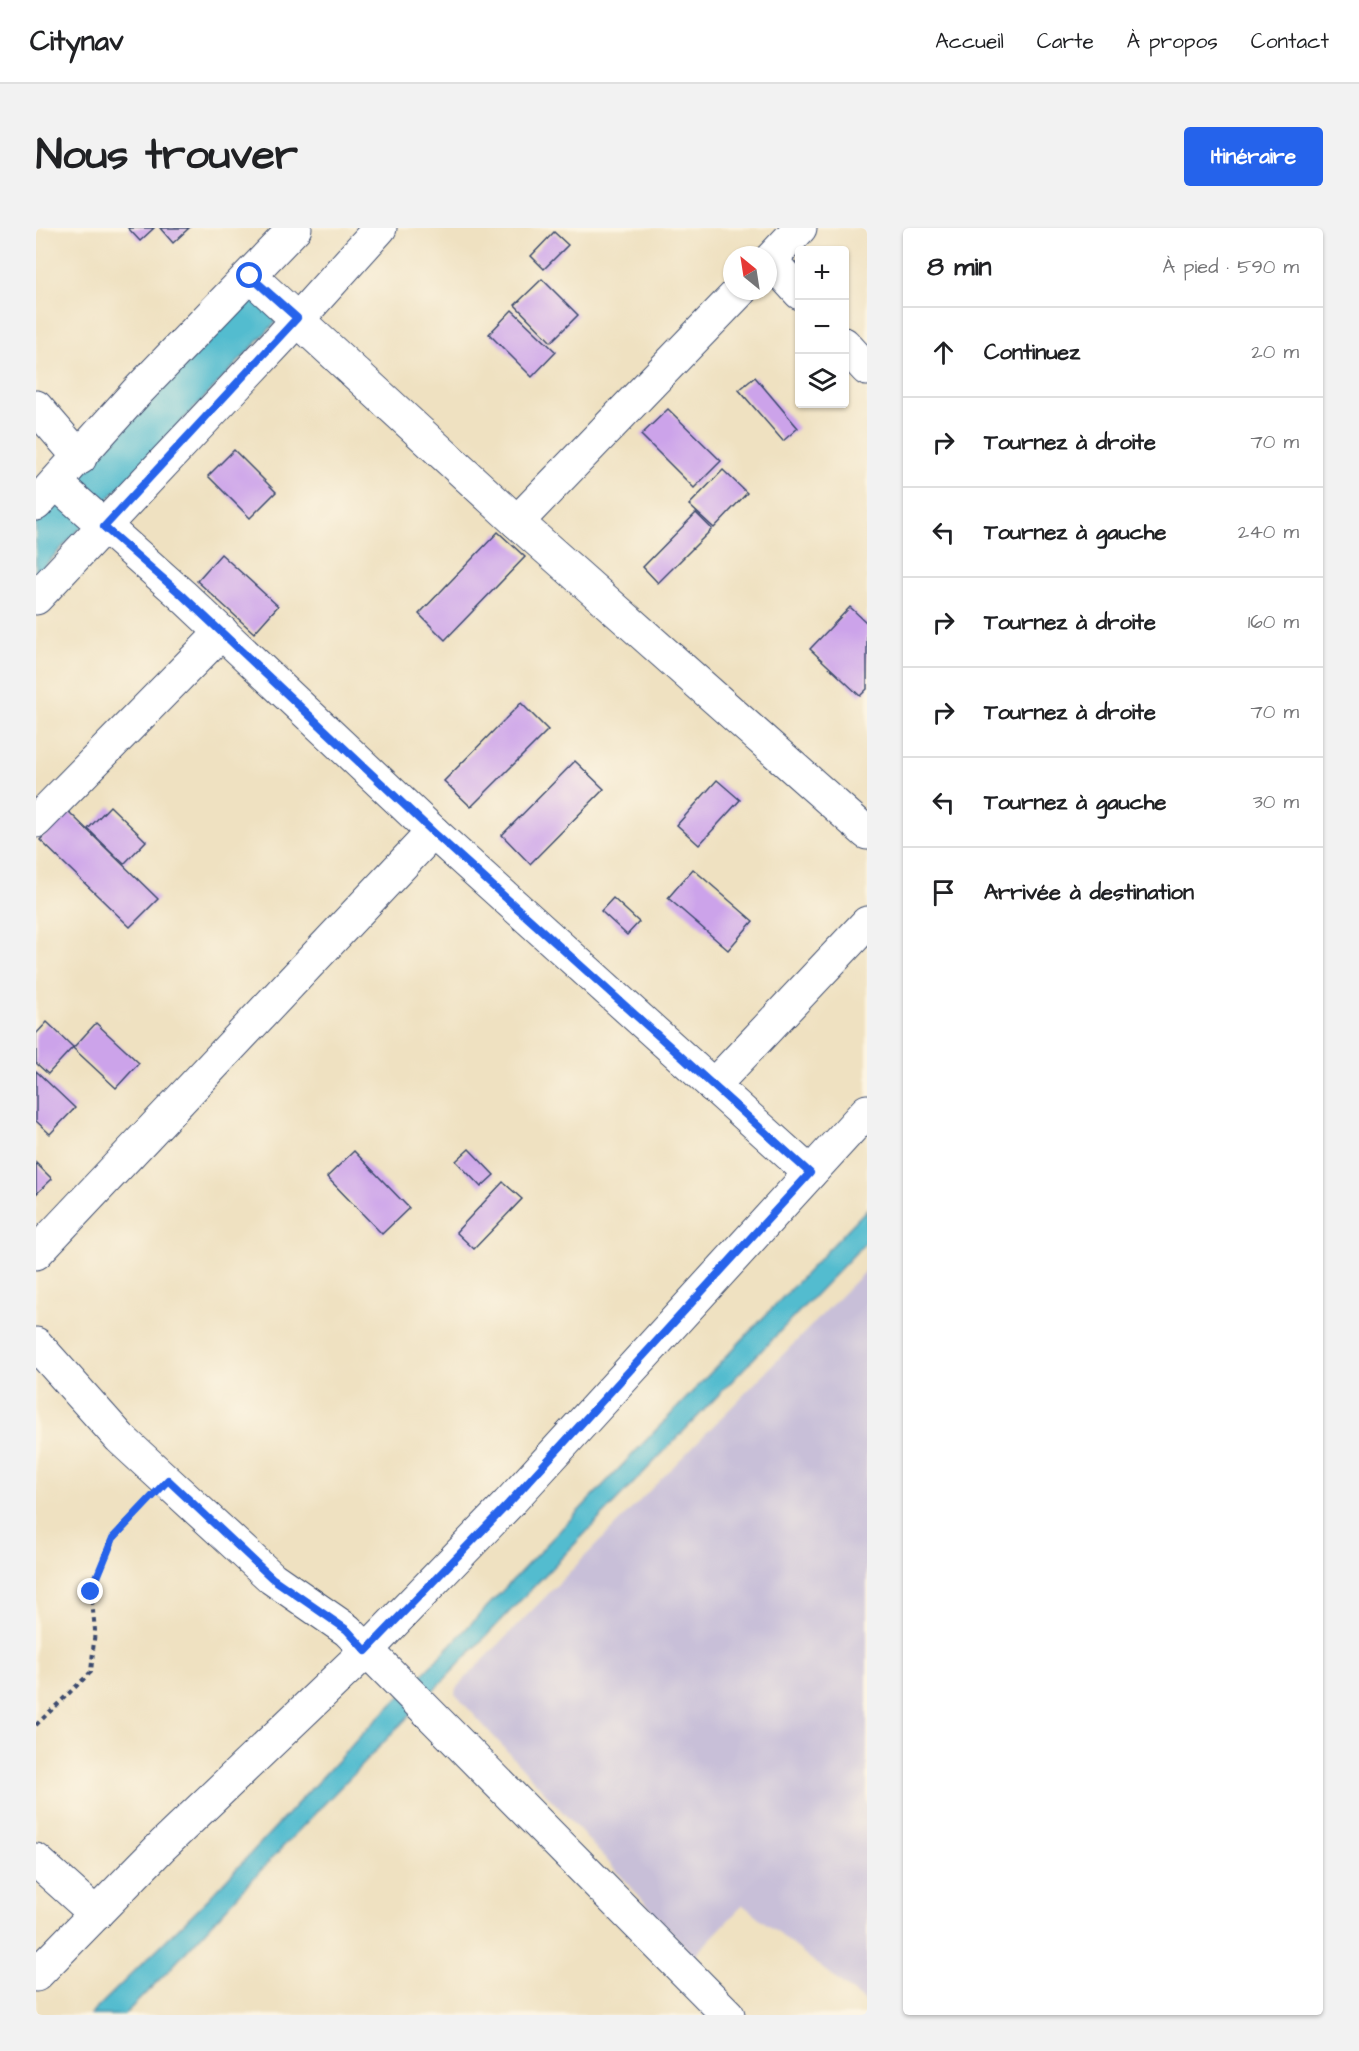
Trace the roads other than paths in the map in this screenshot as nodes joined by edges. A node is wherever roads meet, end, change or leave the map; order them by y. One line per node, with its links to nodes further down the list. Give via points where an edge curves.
1 (295, 228): 7 (street)
2 (380, 228): 7 (street)
3 (800, 228): 4 (street)
4 (777, 252)
5 (777, 269): 6 (street)
6 (795, 288)
7 (274, 297): 12 (street, via 136,393); 14 (street); 15 (street)
8 (731, 300): 14 (street)
9 (849, 349): 10 (street)
10 (867, 369)
11 (36, 407): 12 (street)
12 (80, 458): 13 (street)
13 (52, 493): 15 (street)
14 (517, 522): 20 (street)
15 (99, 523): 16 (street); 17 (street)
16 (36, 598)
17 (222, 632): 18 (street); 19 (street)
18 (36, 821)
19 (433, 832): 22 (street); 25 (street)
20 (867, 833)
21 (867, 923): 22 (street)
22 (713, 1086): 24 (street)
23 (867, 1111): 24 (street)
24 (810, 1173): 27 (street, via 508,1504)
25 (36, 1253)
26 (36, 1344): 27 (street, via 120,1438 272,1578 347,1630)
27 (366, 1651): 29 (street, via 222,1787); 31 (street)
28 (36, 1860): 29 (street)
29 (96, 1914): 30 (street)
30 (36, 1975)
31 (728, 2015)

